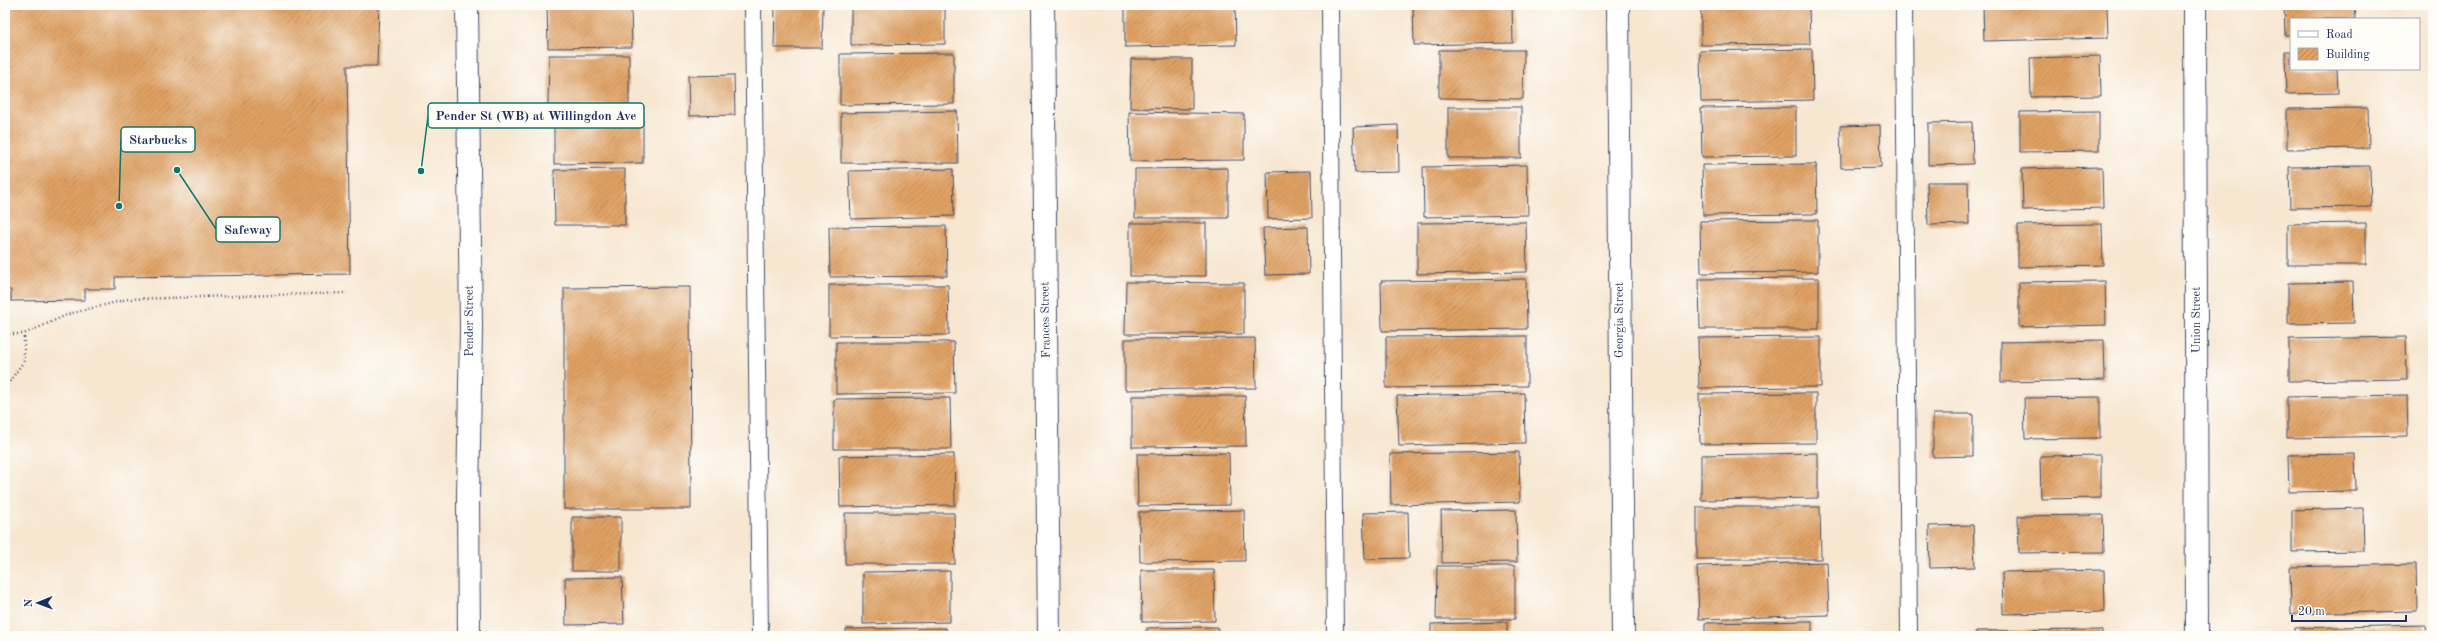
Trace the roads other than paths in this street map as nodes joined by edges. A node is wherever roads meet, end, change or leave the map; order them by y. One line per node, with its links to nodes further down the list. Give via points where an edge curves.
1 (467, 5): 8 (street, Pender Street, via 471,328)
2 (753, 5): 9 (lane)
3 (1043, 5): 10 (street, Frances Street)
4 (1330, 5): 11 (lane)
5 (1618, 5): 12 (street, Georgia Street)
6 (1904, 5): 13 (lane)
7 (2196, 5): 14 (street, Union Street)
8 (469, 636)
9 (760, 636)
10 (1049, 636)
11 (1335, 636)
12 (1623, 636)
13 (1910, 636)
14 (2197, 636)

